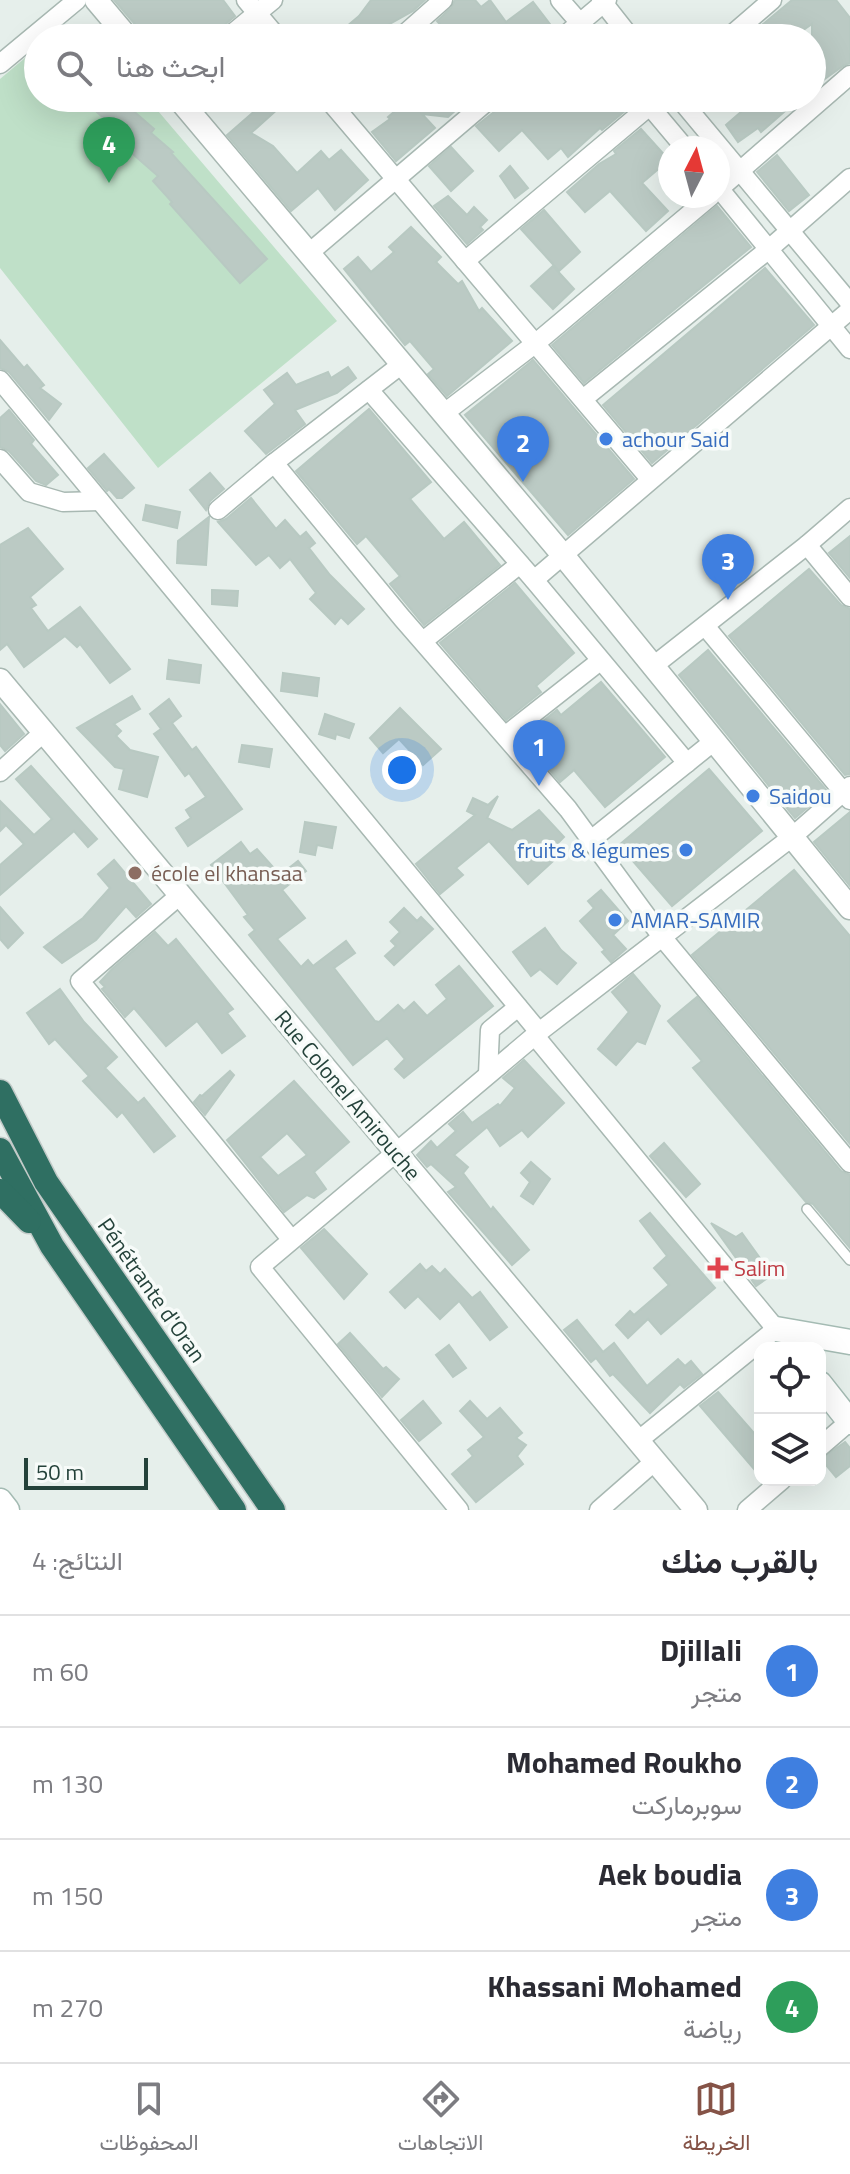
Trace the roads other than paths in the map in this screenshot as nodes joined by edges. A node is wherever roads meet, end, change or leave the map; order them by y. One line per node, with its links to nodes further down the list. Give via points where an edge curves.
1 (77, 0): 10 (street)
2 (96, 0): 11 (street)
3 (273, 0): 8 (street)
4 (443, 0): 14 (street)
5 (560, 0): 9 (street)
6 (772, 0): 16 (street)
7 (603, 1): 9 (street); 15 (street)
8 (251, 6): 12 (street); 13 (street)
9 (580, 23)
10 (48, 24)
11 (116, 24)
12 (238, 24)
13 (266, 24)
14 (416, 24)
15 (620, 24)
16 (744, 24)
17 (24, 44): 18 (street)
18 (0, 64)
19 (850, 75): 20 (street)
20 (826, 96)
21 (190, 112): 37 (street)
22 (340, 112): 31 (street)
23 (474, 112): 31 (street)
24 (638, 112): 38 (street)
25 (659, 112): 28 (street)
26 (691, 112): 29 (street)
27 (808, 112): 29 (street)
28 (676, 136)
29 (741, 171): 32 (street); 35 (street)
30 (850, 178): 35 (street)
31 (394, 179): 37 (street); 38 (street)
32 (730, 179)
33 (730, 206): 36 (street)
34 (695, 208): 42 (street)
35 (790, 230): 36 (street); 39 (street)
36 (769, 249): 41 (street); 47 (street)
37 (309, 253): 44 (street)
38 (465, 261): 42 (street)
39 (850, 303)
40 (850, 310): 41 (street)
41 (831, 326): 43 (street); 51 (street)
42 (536, 343): 47 (street); 48 (street)
43 (850, 349)
44 (402, 364): 46 (street); 48 (street)
45 (0, 380): 52 (street)
46 (369, 390): 50 (street); 57 (street)
47 (583, 399): 51 (street)
48 (443, 414): 56 (street)
49 (0, 459): 52 (street, via 29,492 63,502)
50 (274, 463): 54 (street); 61 (street)
51 (650, 479): 56 (street)
52 (100, 501): 76 (street)
53 (850, 508): 55 (street)
54 (218, 510)
55 (807, 545): 59 (street); 60 (street)
56 (562, 554): 58 (street); 63 (street)
57 (520, 564): 58 (street); 61 (street)
58 (534, 580): 62 (street)
59 (850, 597)
60 (705, 626): 63 (street); 70 (street)
61 (423, 641): 66 (street)
62 (600, 661): 66 (street); 68 (street)
63 (652, 667): 67 (street)
64 (0, 680): 65 (street, Rue Colonel Amirouche)
65 (44, 732): 69 (street); 73 (street, Rue Colonel Amirouche)
66 (506, 735): 72 (street)
67 (713, 742): 68 (street); 71 (street)
68 (687, 763): 72 (street)
69 (0, 772)
70 (848, 793): 71 (street)
71 (792, 837): 74 (street); 75 (street)
72 (591, 840): 75 (street)
73 (180, 895): 81 (street, Rue Colonel Amirouche); 85 (street, via 80,981)
74 (850, 908)
75 (662, 937): 77 (street); 82 (street)
76 (518, 1007): 77 (street); 78 (street, via 490,1030)
77 (537, 1034): 78 (street); 88 (street)
78 (488, 1074): 81 (street)
79 (0, 1092): 101 (highway, Pénétrante d'Oran, via 46,1182)
80 (0, 1150): 86 (highway)
81 (395, 1153): 85 (street); 93 (street, Rue Colonel Amirouche)
82 (850, 1163)
83 (0, 1191): 86 (highway)
84 (807, 1209): 87 (lane)
85 (291, 1239): 102 (street, via 260,1267)
86 (52, 1246): 100 (highway)
87 (850, 1260)
88 (784, 1338): 89 (main road); 93 (street)
89 (850, 1342)
90 (826, 1391): 92 (main road)
91 (850, 1394): 92 (main road)
92 (850, 1421): 94 (street)
93 (639, 1440): 95 (street, Rue Colonel Amirouche)
94 (826, 1442)
95 (655, 1461): 98 (street, Rue Colonel Amirouche); 103 (street)
96 (775, 1486): 104 (street)
97 (0, 1501): 99 (main road)
98 (691, 1508)
99 (7, 1510)
100 (234, 1510)
101 (273, 1510)
102 (459, 1510)
103 (599, 1510)
104 (747, 1510)

